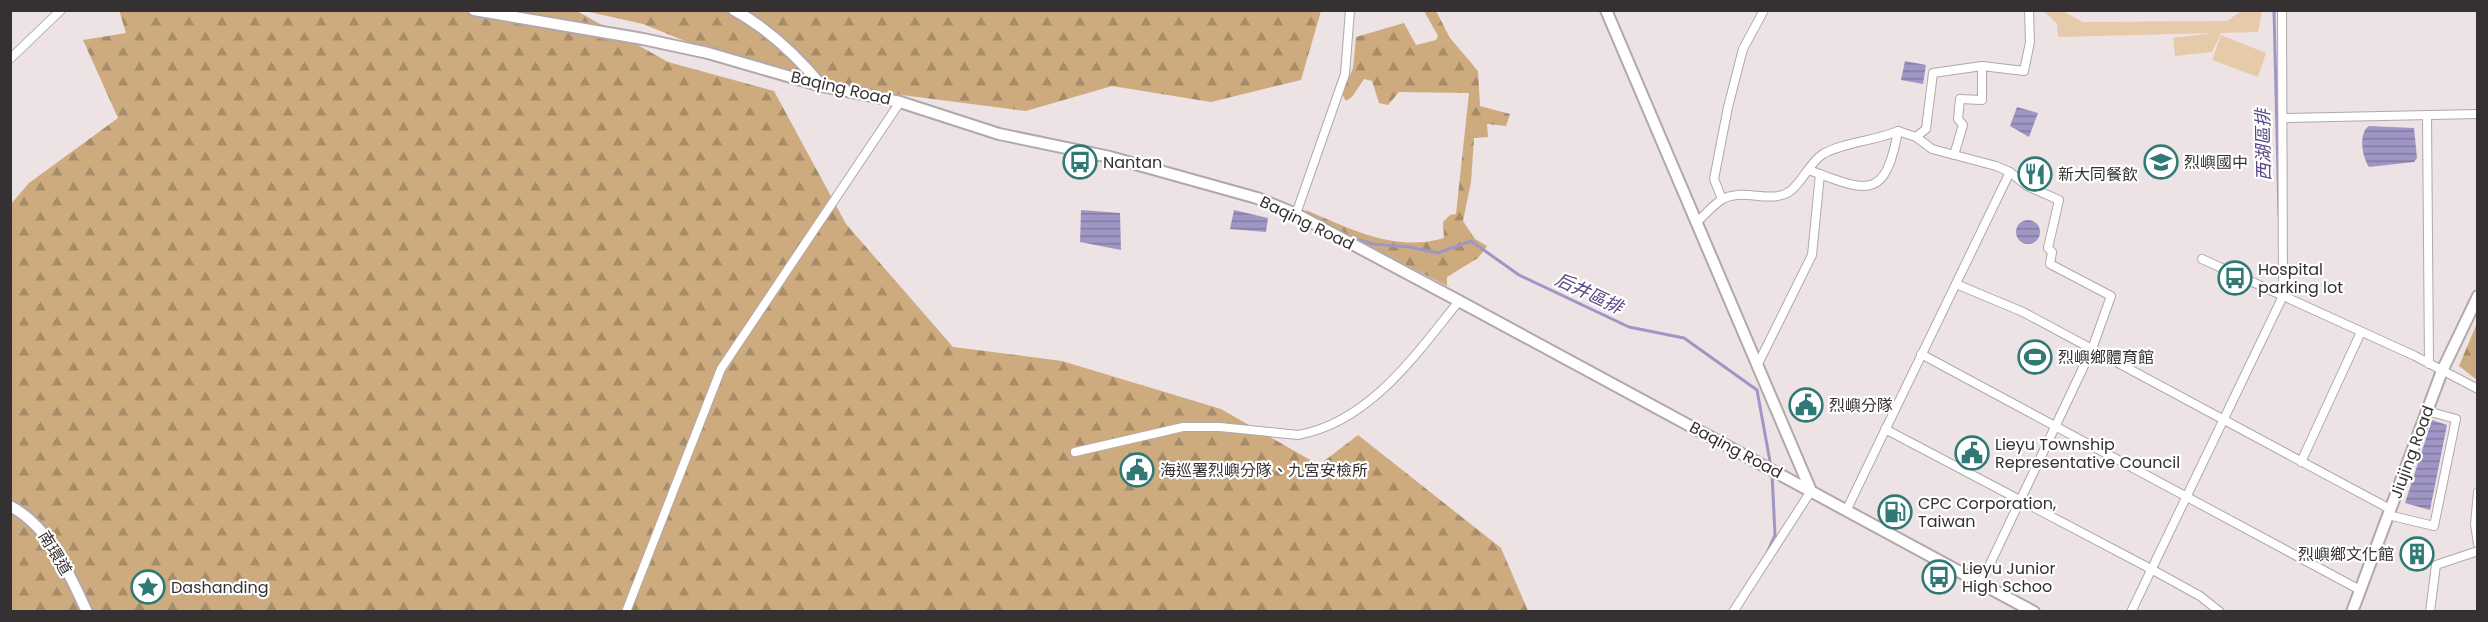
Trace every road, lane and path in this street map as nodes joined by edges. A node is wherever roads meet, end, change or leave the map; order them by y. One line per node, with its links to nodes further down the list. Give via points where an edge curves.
1 (61, 10): 9 (street)
2 (474, 10): 11 (main road, Baqing Road, via 708,53)
3 (734, 10): 11 (main road, via 760,25 804,64)
4 (1350, 10): 23 (street, via 1345,74)
5 (1606, 10): 24 (main road)
6 (1764, 10): 22 (street, via 1743,49 1728,107 1714,179)
7 (2029, 10): 10 (street, via 2030,42 2024,71)
8 (2282, 10): 15 (street)
9 (10, 59)
10 (1982, 66): 17 (street, via 1934,73 1926,129); 18 (street, via 1982,100 1960,99 1958,119 1963,125)
11 (822, 86): 12 (main road, Baqing Road)
12 (900, 102): 23 (main road, Baqing Road, via 999,134 1110,157 1257,198); 56 (street, via 721,369)
13 (2478, 114): 14 (street)
14 (2427, 115): 15 (street); 34 (street)
15 (2283, 118): 27 (street)
16 (1898, 131): 17 (street); 19 (street, via 1824,154); 21 (street, via 1886,176 1877,184 1859,186)
17 (1916, 137): 18 (street, via 1932,149)
18 (1954, 155): 20 (street)
19 (1809, 170): 21 (street); 22 (street, via 1788,192)
20 (2010, 172): 26 (street); 31 (street, via 2027,186 2060,200 2048,248 2052,252 2050,264 2111,296)
21 (1820, 174): 33 (street, via 1812,255)
22 (1722, 199): 24 (street)
23 (1296, 214): 29 (main road, Baqing Road)
24 (1697, 222): 33 (main road)
25 (2202, 259): 27 (street)
26 (1956, 284): 31 (street, via 2023,312); 32 (street)
27 (2283, 296): 30 (street); 38 (street)
28 (2478, 296): 35 (main road, Jiujing Road)
29 (1459, 301): 41 (street, via 1400,374 1365,403 1309,433 1184,427); 43 (main road, Baqing Road)
30 (2361, 332): 34 (street); 42 (street)
31 (2092, 349): 38 (street); 39 (street)
32 (1922, 354): 39 (street); 40 (street)
33 (1758, 364): 43 (main road)
34 (2429, 364): 35 (street)
35 (2442, 371): 36 (street); 37 (main road, Jiujing Road)
36 (2478, 389)
37 (2427, 411): 49 (main road, Jiujing Road); 49 (street, via 2456,419 2434,526)
38 (2223, 420): 42 (street); 45 (street)
39 (2056, 425): 45 (street); 46 (street)
40 (1885, 429): 46 (street); 48 (street)
41 (1075, 452)
42 (2301, 462): 49 (street)
43 (1811, 491): 48 (main road, Baqing Road); 57 (street)
44 (2478, 492): 50 (street)
45 (2186, 497): 52 (street); 54 (street)
46 (2021, 499): 52 (street); 53 (street)
47 (10, 506): 55 (main road, 南環道, via 25,513 42,530)
48 (1847, 509): 53 (main road, Baqing Road)
49 (2389, 512): 54 (main road, Jiujing Road)
50 (2478, 544)
51 (2478, 551): 62 (street, via 2436,565)
52 (2151, 569): 59 (street); 60 (street, via 2200,596)
53 (1981, 583): 58 (main road, Baqing Road)
54 (2360, 590): 61 (main road, Jiujing Road)
55 (87, 612)
56 (626, 612)
57 (1733, 612)
58 (2034, 612)
59 (2131, 612)
60 (2220, 612)
61 (2352, 612)
62 (2430, 612)

